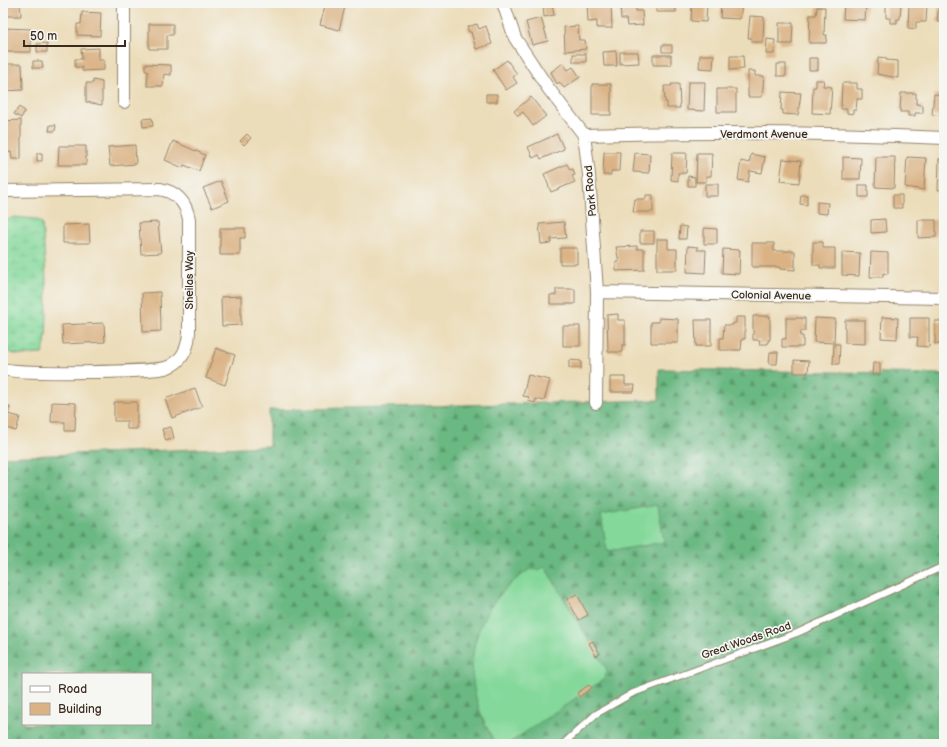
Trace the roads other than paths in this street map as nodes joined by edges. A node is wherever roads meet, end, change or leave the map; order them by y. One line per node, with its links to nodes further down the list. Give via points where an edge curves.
1 (124, 3): 3 (street)
2 (503, 3): 4 (street, Park Road, via 515,38 548,88)
3 (124, 102)
4 (584, 135): 5 (street, Verdmont Avenue, via 853,134); 7 (street, Park Road, via 590,175)
5 (944, 138)
6 (3, 190): 9 (street, Sheilas Way, via 160,189 175,195 184,204 188,220 189,333 187,348 181,359 160,370 73,372 14,371)
7 (597, 292): 8 (street, Colonial Avenue); 10 (street, Park Road)
8 (944, 298)
9 (3, 368)
10 (596, 403)
11 (944, 566): 12 (lane, Great Woods Road, via 797,633 633,693 596,714)
12 (563, 744)

